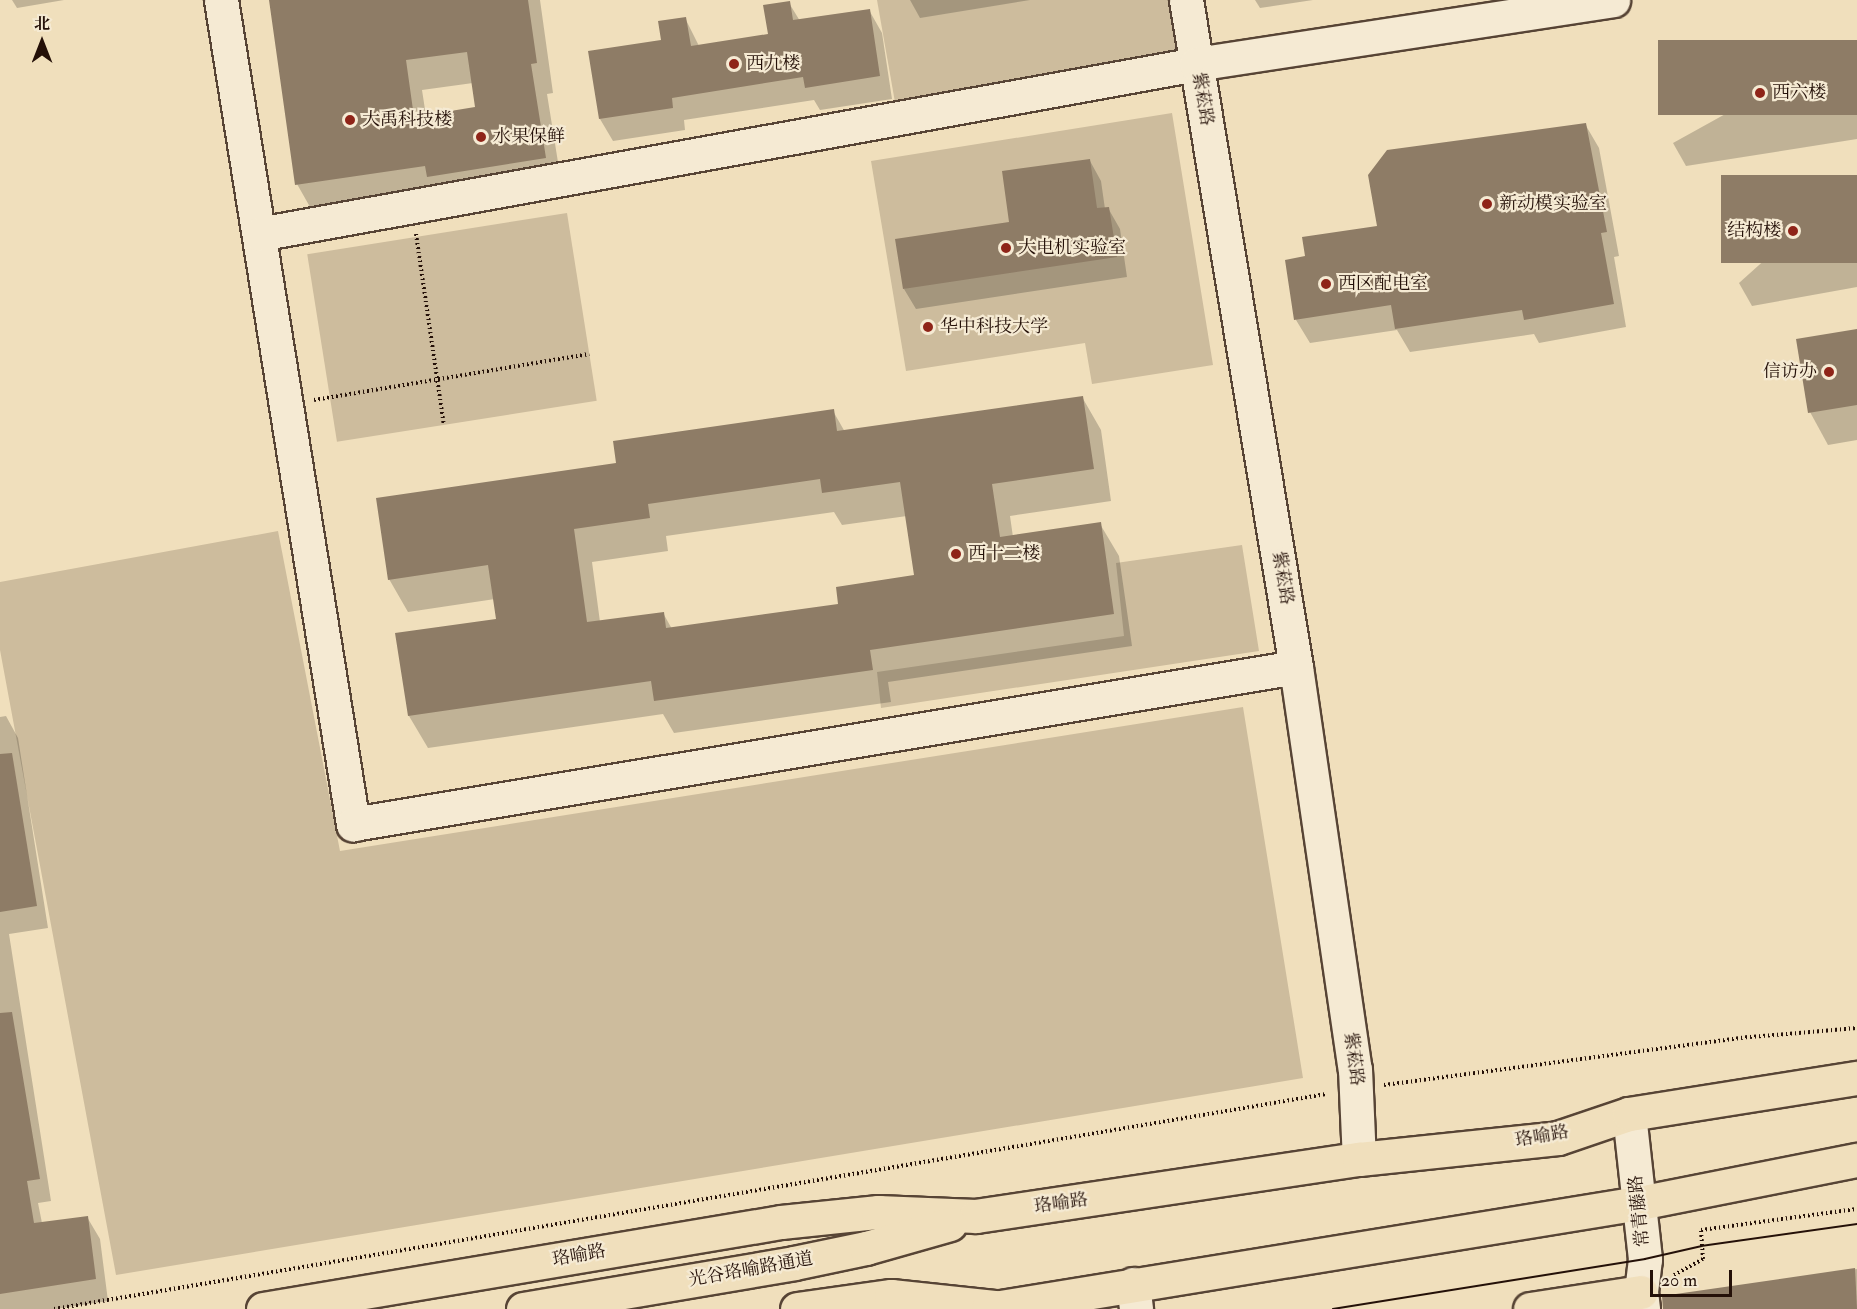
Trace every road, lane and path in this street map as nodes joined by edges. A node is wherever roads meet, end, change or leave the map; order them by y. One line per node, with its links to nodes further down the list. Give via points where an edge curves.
1 (221, 0): 6 (street)
2 (1186, 0): 4 (street, 紫菘路)
3 (1613, 0): 4 (street)
4 (1196, 64): 5 (street); 11 (street, 紫菘路)
5 (412, 207): 6 (street); 8 (path)
6 (259, 234): 9 (street)
7 (589, 354): 8 (path)
8 (437, 379): 9 (path); 10 (path)
9 (286, 405): 11 (street, via 353,824)
10 (444, 425)
11 (1296, 667): 14 (street, 紫菘路)
12 (1857, 1028): 14 (path, via 1750,1037)
13 (1857, 1078): 15 (main road, 珞喻路)
14 (1357, 1089): 16 (street, 紫菘路); 24 (path)
15 (1629, 1114): 16 (main road, 珞喻路, via 1558,1138); 18 (street, 常青藤路)
16 (1359, 1159): 20 (main road, 珞喻路)
17 (1857, 1160): 18 (main road)
18 (1639, 1203): 21 (main road); 22 (street, 常青藤路, via 1645,1259)
19 (1857, 1209): 22 (path, via 1701,1230 1703,1259)
20 (976, 1216): 25 (main road, 珞喻路, via 878,1212 781,1222); 26 (main road, 光谷珞喻路通道, via 846,1253)
21 (1135, 1297): 23 (main road)
22 (1642, 1300): 28 (main road)
23 (1005, 1307): 27 (main road, via 891,1296)
24 (54, 1309)
25 (263, 1309)
26 (523, 1309)
27 (797, 1309)
28 (1530, 1309)

